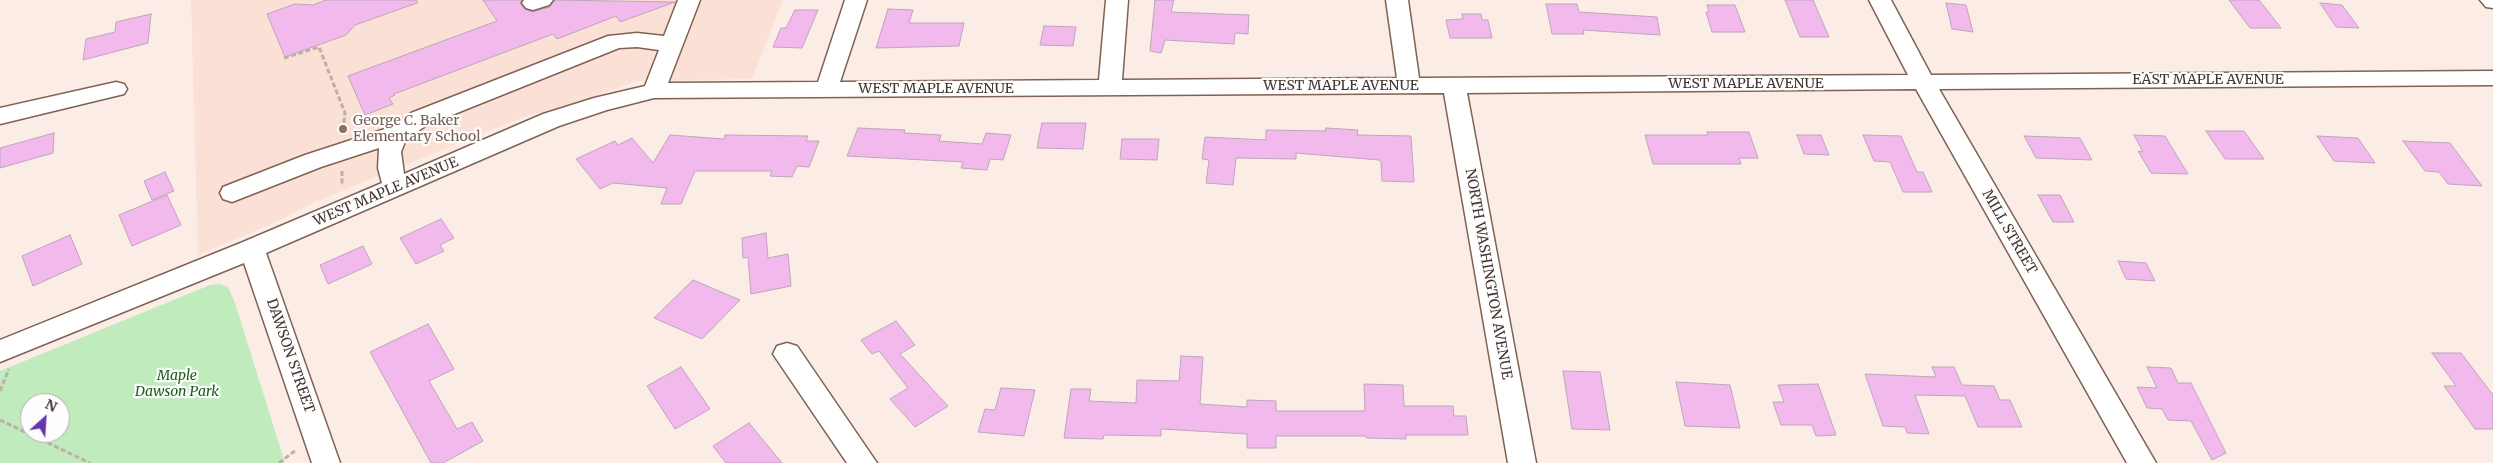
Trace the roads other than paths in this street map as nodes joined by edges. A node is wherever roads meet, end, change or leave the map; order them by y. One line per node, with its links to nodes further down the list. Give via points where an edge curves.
1 (689, 0): 6 (street)
2 (856, 0): 13 (street)
3 (1117, 0): 12 (street)
4 (1397, 0): 9 (street)
5 (1880, 0): 8 (street, MILL STREET)
6 (670, 44): 14 (street); 16 (street, via 616,41 419,119)
7 (2493, 78): 8 (street, EAST MAPLE AVENUE)
8 (1924, 83): 10 (street, WEST MAPLE AVENUE); 25 (street, MILL STREET)
9 (1409, 86): 10 (street, WEST MAPLE AVENUE); 12 (street, WEST MAPLE AVENUE)
10 (1454, 86): 24 (street, NORTH WASHINGTON AVENUE)
11 (116, 88): 15 (street)
12 (1110, 88): 13 (street, WEST MAPLE AVENUE)
13 (827, 89): 14 (street, WEST MAPLE AVENUE)
14 (654, 90): 17 (street, WEST MAPLE AVENUE, via 551,120)
15 (0, 116)
16 (396, 134): 17 (street, via 389,152); 18 (street, via 313,161)
17 (395, 187): 19 (street, WEST MAPLE AVENUE)
18 (232, 193)
19 (252, 249): 21 (street, WEST MAPLE AVENUE); 22 (street, DAWSON STREET)
20 (787, 354): 23 (street)
21 (4, 358)
22 (326, 463)
23 (863, 463)
24 (1522, 463)
25 (2142, 463)

